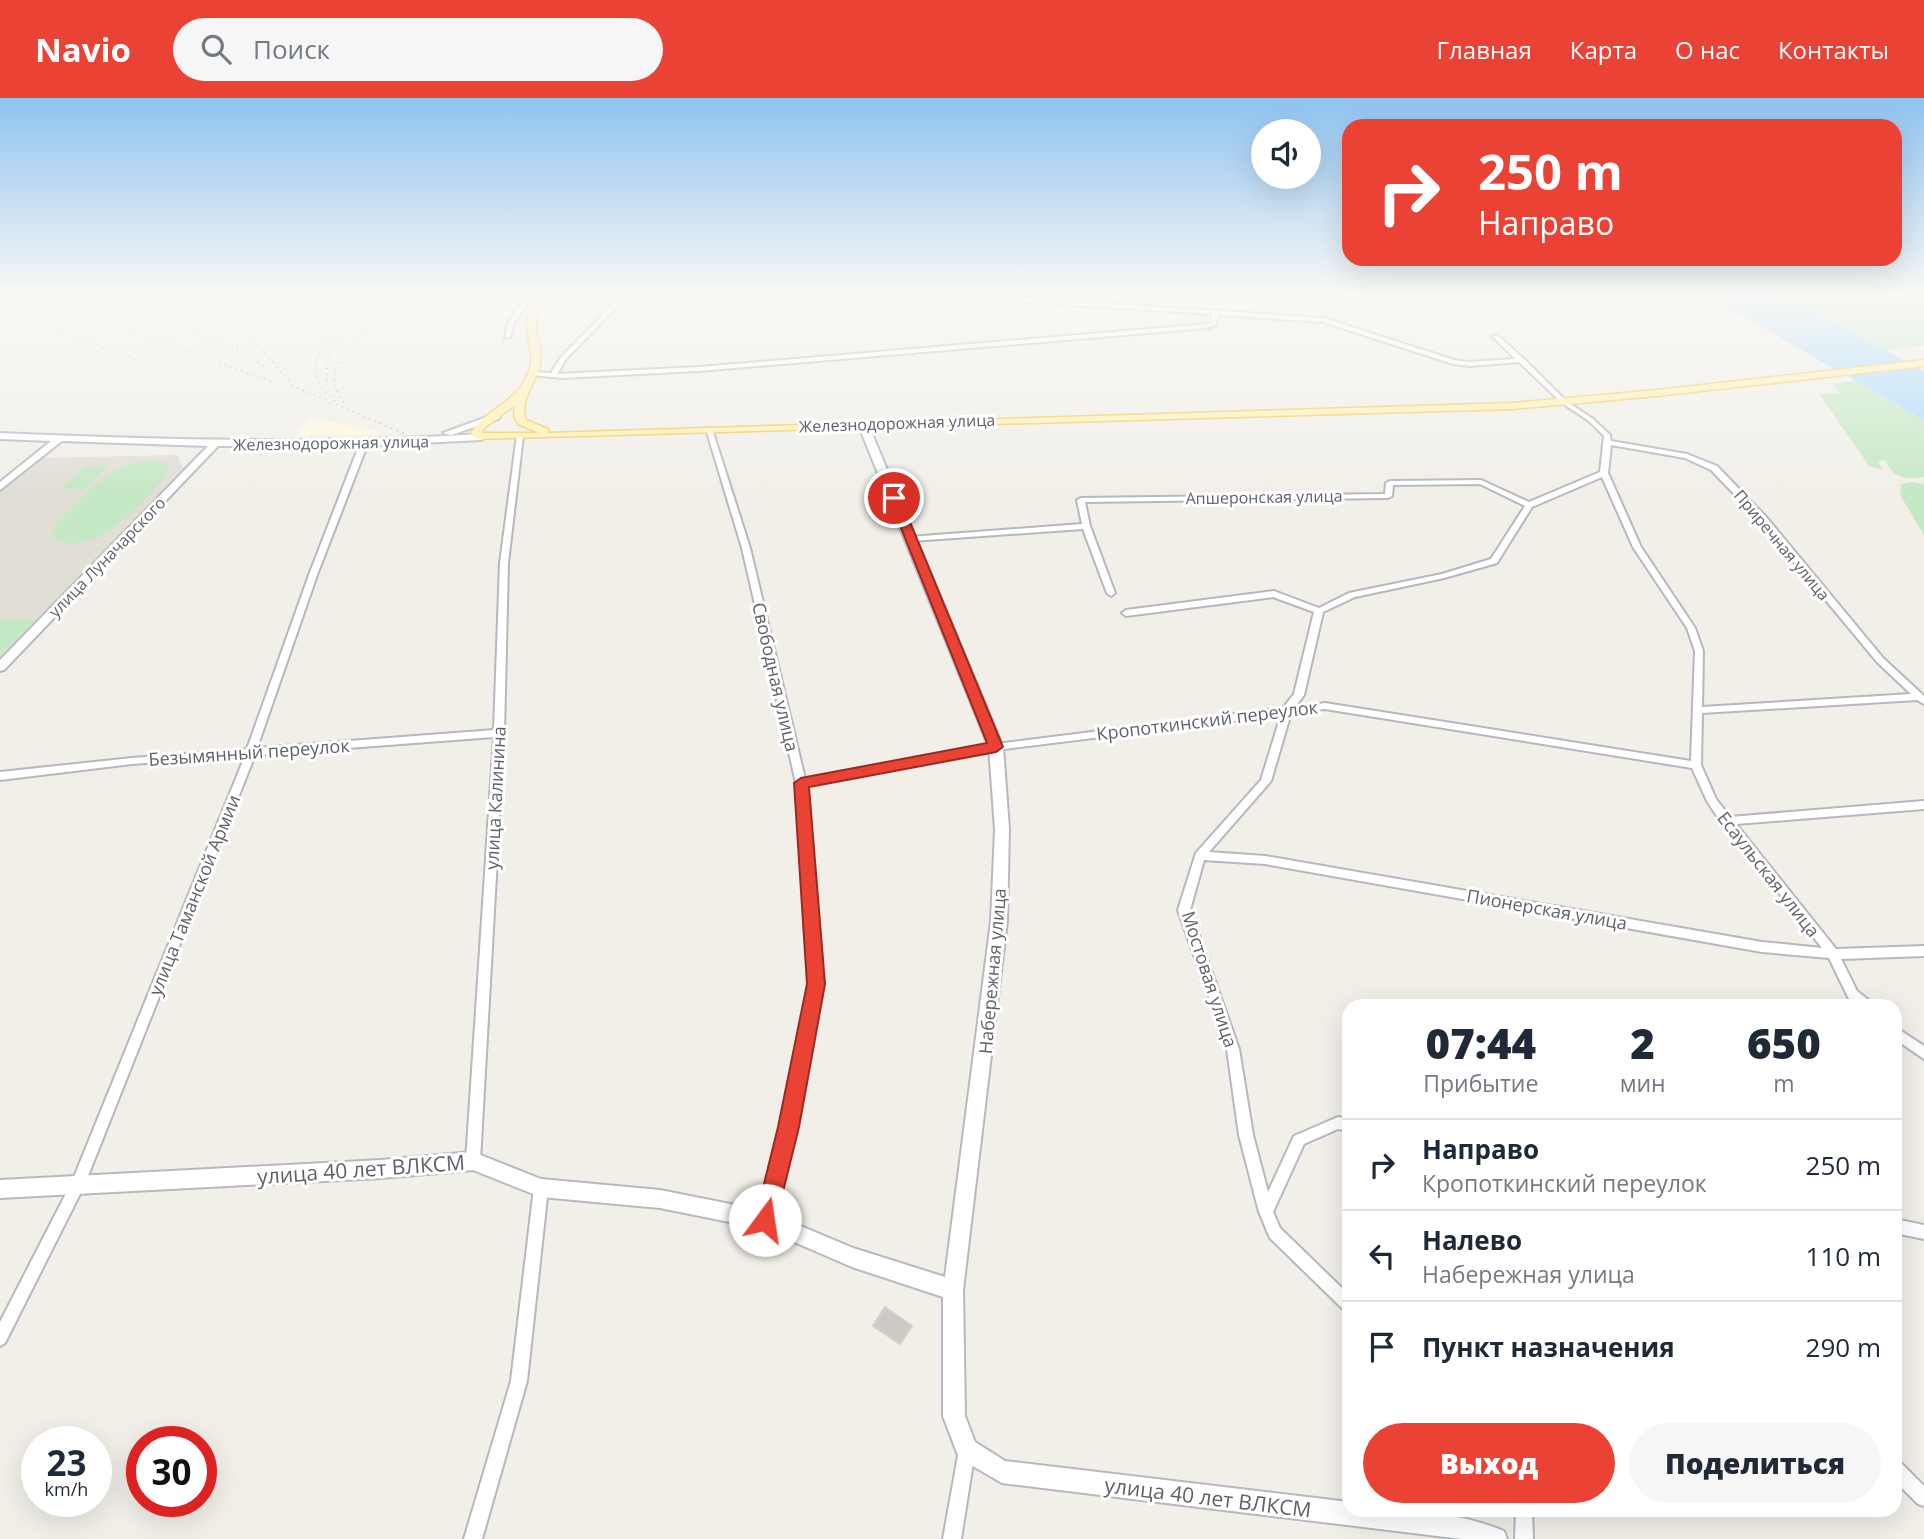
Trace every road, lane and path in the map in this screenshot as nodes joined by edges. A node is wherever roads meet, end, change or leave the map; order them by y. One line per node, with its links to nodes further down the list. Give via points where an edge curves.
1 (536, 361): 8 (main road)
2 (561, 361): 9 (street)
3 (808, 361): 9 (street)
4 (1458, 361): 5 (street)
5 (1505, 361)
6 (1523, 361): 11 (street)
7 (1924, 363): 11 (main road, Железнодорожная улица)
8 (533, 374): 9 (street); 10 (main road)
9 (552, 375)
10 (523, 394): 12 (main road); 13 (main road)
11 (1564, 402): 14 (main road, Железнодорожная улица); 22 (street, via 1591,420)
12 (519, 408): 16 (main road, via 520,419 529,426); 19 (main road, via 514,416 516,430)
13 (496, 416): 19 (main road, via 477,428 476,434); 21 (street, via 451,433)
14 (863, 424): 15 (main road, Железнодорожная улица); 28 (street, Набережная улица)
15 (709, 429): 16 (main road, Железнодорожная улица); 41 (street, Свободная улица, via 746,548)
16 (571, 433): 18 (main road, Железнодорожная улица)
17 (0, 436): 20 (street, Железнодорожная улица)
18 (519, 436): 19 (main road, Железнодорожная улица); 36 (street, улица Калинина, via 504,563)
19 (487, 437): 21 (street, Железнодорожная улица)
20 (56, 439): 23 (street, Железнодорожная улица); 25 (street)
21 (365, 443): 23 (street, Железнодорожная улица); 38 (street, улица Таманской Армии)
22 (1610, 443): 24 (street); 33 (street, Приречная улица, via 1687,456 1714,468 1764,520 1880,660)
23 (214, 445): 32 (street, улица Луначарского)
24 (1604, 473): 26 (street); 35 (street, Есаульская улица, via 1637,547 1691,628 1699,651)
25 (0, 484)
26 (1528, 505): 27 (street, Апшеронская улица, via 1481,482 1390,483 1388,496 1081,500); 30 (street, via 1494,561 1352,595)
27 (1086, 526): 28 (street); 29 (street, Апшеронская улица)
28 (912, 539): 37 (street, Набережная улица)
29 (1111, 593)
30 (1319, 611): 31 (street, via 1274,594); 34 (street, Мостовая улица, via 1299,695)
31 (1126, 613)
32 (0, 667)
33 (1921, 699): 35 (street)
34 (1287, 710): 37 (street, Кропоткинский переулок); 39 (street, Кропоткинский переулок, via 1325,706); 44 (street, Мостовая улица, via 1266,781)
35 (1698, 710): 39 (street, Есаульская улица)
36 (499, 733): 38 (street, Безымянный переулок); 51 (street, улица Калинина)
37 (996, 747): 41 (street, Кропоткинский переулок); 59 (street, Набережная улица, via 1002,829 999,921)
38 (251, 752): 40 (street, Безымянный переулок); 52 (street, улица Таманской Армии)
39 (1696, 765): 43 (street, Есаульская улица)
40 (0, 776)
41 (801, 783): 56 (street, Свободная улица, via 816,984 789,1127)
42 (1924, 805): 43 (street)
43 (1726, 821): 46 (street, Есаульская улица)
44 (1200, 856): 46 (street, Пионерская улица, via 1265,860 1762,947); 55 (street, Мостовая улица, via 1184,910 1233,1049 1246,1135)
45 (1924, 951): 46 (street, Пионерская улица)
46 (1833, 954): 47 (street)
47 (1858, 999)
48 (1902, 1037): 49 (street)
49 (1924, 1053)
50 (1342, 1124): 55 (street, via 1299,1140)
51 (473, 1161): 52 (street, улица 40 лет ВЛКСМ); 53 (street, улица 40 лет ВЛКСМ)
52 (77, 1186): 54 (street, улица 40 лет ВЛКСМ); 61 (street, улица Таманской Армии)
53 (541, 1188): 56 (street, улица 40 лет ВЛКСМ, via 660,1199); 68 (street, via 519,1381)
54 (0, 1189)
55 (1266, 1212): 60 (street, Мостовая улица, via 1275,1234)
56 (765, 1220): 59 (street, улица 40 лет ВЛКСМ)
57 (1902, 1227): 58 (street)
58 (1924, 1232)
59 (953, 1290): 62 (street, Набережная улица, via 954,1416)
60 (1342, 1298)
61 (0, 1338)
62 (967, 1450): 65 (street, улица 40 лет ВЛКСМ, via 1002,1472); 69 (street)
63 (1902, 1476): 64 (street)
64 (1924, 1499)
65 (1342, 1513)
66 (1377, 1517): 70 (street, улица 40 лет ВЛКСМ, via 1460,1527)
67 (1524, 1517): 71 (street)
68 (473, 1539)
69 (952, 1539)
70 (1496, 1539)
71 (1524, 1539)

